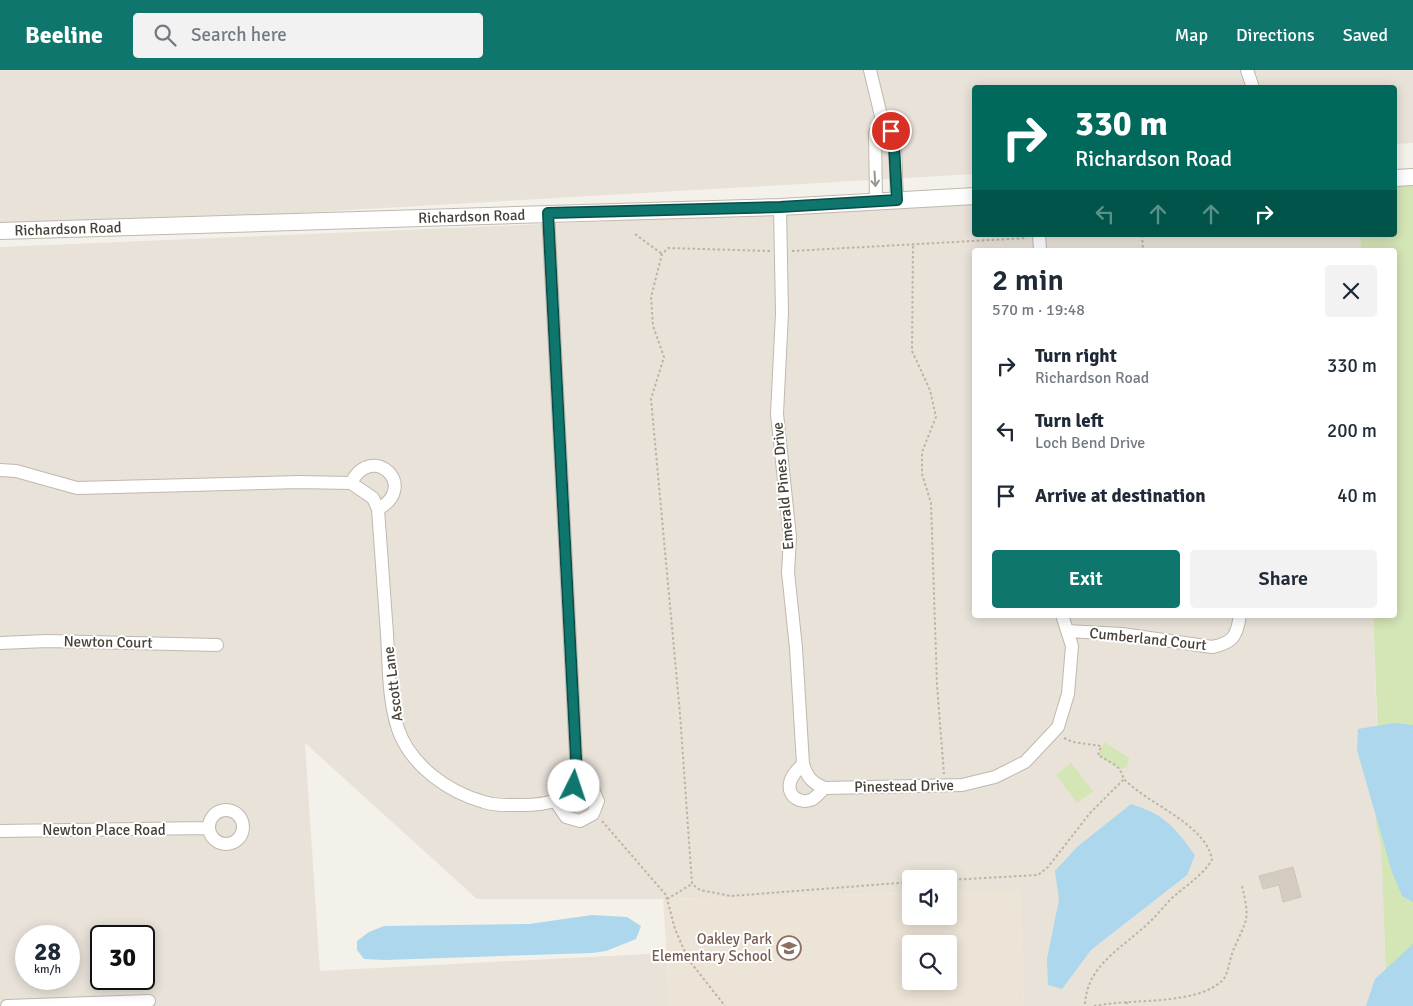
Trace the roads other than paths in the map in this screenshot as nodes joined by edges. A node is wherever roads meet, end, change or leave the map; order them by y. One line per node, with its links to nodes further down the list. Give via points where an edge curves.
1 (870, 70): 4 (street)
2 (1247, 70): 3 (street)
3 (1252, 85)
4 (883, 124): 8 (street, via 891,131 894,145); 9 (street, one-way to 9, via 875,133)
5 (1413, 177): 6 (street)
6 (1397, 178)
7 (972, 196): 8 (street, Richardson Road)
8 (897, 200): 9 (street, Richardson Road)
9 (876, 201): 10 (street, Richardson Road)
10 (780, 207): 11 (street, Richardson Road); 21 (street, Emerald Pines Drive, via 782,313 777,414 790,537 788,572)
11 (548, 213): 12 (street, Richardson Road); 22 (street)
12 (0, 231)
13 (0, 470): 14 (street, via 16,471 77,488)
14 (350, 483): 15 (street, via 373,498); 15 (street, via 356,472 366,466 378,465 388,471 395,481 395,493 389,504)
15 (378, 509): 24 (street, Ascott Lane, via 392,700 399,731 420,765 449,788 486,803 524,805)
16 (1063, 618): 18 (street, Pinestead Drive)
17 (1239, 618): 18 (street, Cumberland Court, via 1232,639 1212,647 1122,634)
18 (1067, 631): 23 (street, Pinestead Drive, via 1072,646 1071,674 1058,727 1025,762 995,777 944,787)
19 (0, 643): 20 (street, Newton Court)
20 (217, 645)
21 (802, 764): 23 (street, Emerald Pines Drive); 23 (street, via 789,785 791,793 796,799 805,801 813,799)
22 (577, 777): 24 (street, via 569,794); 24 (street, via 592,787 598,801 594,813 580,821 566,817)
23 (819, 786)
24 (556, 802)
25 (207, 828): 26 (street, Newton Place Road)
26 (0, 831)
27 (149, 1001): 28 (street)
28 (7, 1006)

